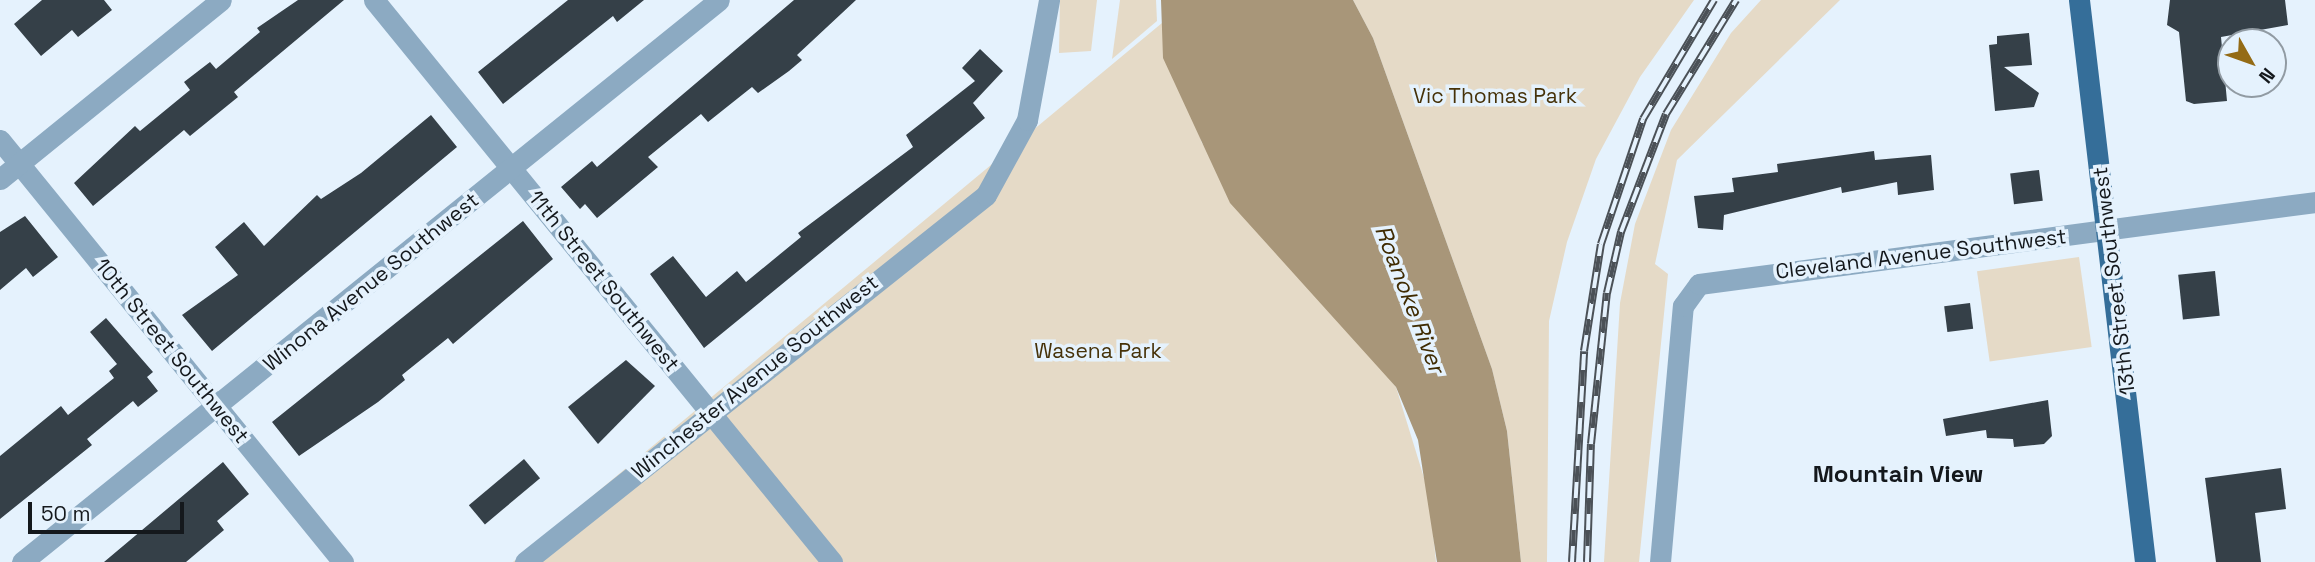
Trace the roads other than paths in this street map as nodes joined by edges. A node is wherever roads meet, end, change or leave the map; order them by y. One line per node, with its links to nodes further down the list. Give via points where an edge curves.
1 (221, 0): 7 (street)
2 (374, 0): 8 (street, 11th Street Southwest)
3 (719, 0): 8 (street, Winona Avenue Southwest)
4 (1049, 0): 13 (street, Winchester Avenue Southwest, via 1027,120 986,195)
5 (2079, 0): 11 (main road, 13th Street Southwest)
6 (0, 140): 7 (street, 10th Street Southwest)
7 (19, 163): 9 (street); 12 (street, 10th Street Southwest)
8 (511, 168): 12 (street, Winona Avenue Southwest); 13 (street, 11th Street Southwest)
9 (0, 179)
10 (2315, 202): 11 (street, Cleveland Avenue Southwest)
11 (2110, 231): 18 (street, Cleveland Avenue Southwest, via 1720,278 1695,286 1683,306); 19 (main road, 13th Street Southwest)
12 (216, 407): 14 (street, Winona Avenue Southwest); 15 (street, 10th Street Southwest)
13 (711, 412): 16 (street, Winchester Avenue Southwest); 17 (street, 11th Street Southwest)
14 (22, 562)
15 (343, 562)
16 (525, 562)
17 (832, 562)
18 (1660, 562)
19 (2145, 562)

